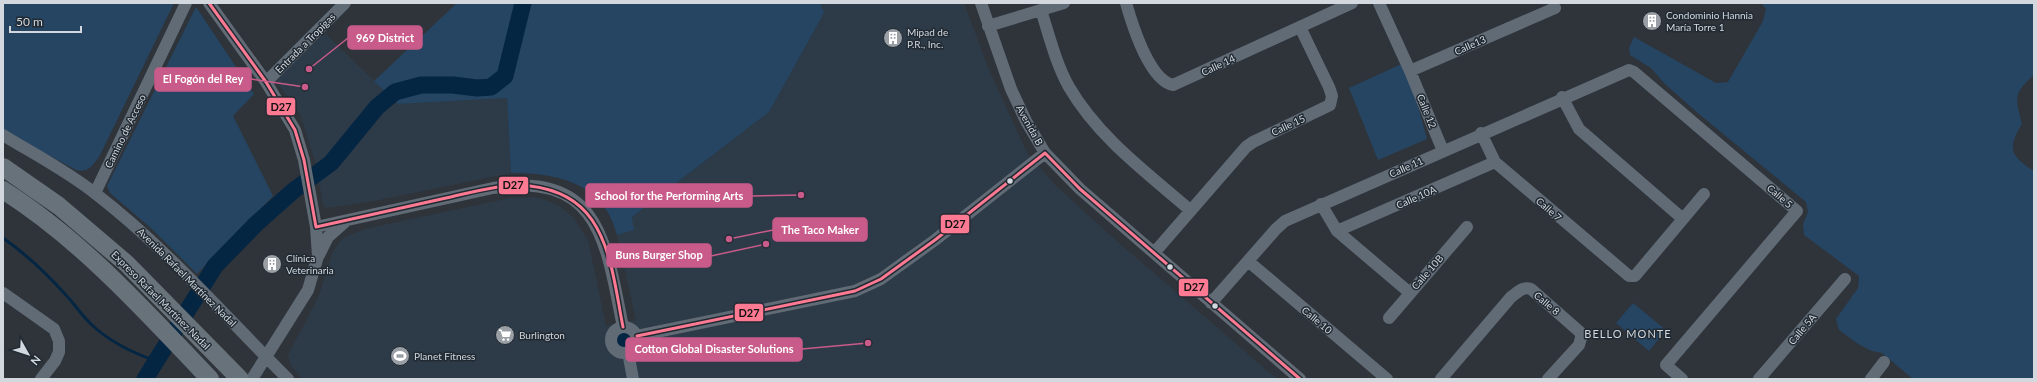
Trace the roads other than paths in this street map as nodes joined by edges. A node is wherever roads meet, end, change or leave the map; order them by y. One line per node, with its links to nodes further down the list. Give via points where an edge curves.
1 (186, 3): 24 (street, Camino de Acceso)
2 (209, 3): 15 (street)
3 (345, 3): 15 (street, Entrada a Tropigas)
4 (981, 3): 11 (street, Avenida B)
5 (1064, 3): 10 (street)
6 (1126, 3): 12 (street, Calle 14, via 1140,46 1163,79 1173,85)
7 (1352, 3): 12 (street, Calle 14)
8 (1379, 3): 14 (street)
9 (1555, 8): 14 (street, Calle13)
10 (1041, 10): 11 (street); 27 (street, via 1069,86 1086,112 1116,146)
11 (988, 26): 20 (street, Avenida B, via 1011,89)
12 (1300, 27): 27 (street, Calle 15, via 1329,87 1332,96 1330,105 1246,147)
13 (1629, 70): 16 (street, Calle 11); 56 (street, Calle 5, via 1797,211 1666,365)
14 (1410, 71): 19 (street, Calle 12)
15 (266, 82): 30 (street, via 295,130 304,160)
16 (1562, 97): 17 (street, Calle 11); 28 (street, via 1579,129)
17 (1481, 133): 19 (street, Calle 11); 21 (street, Calle 7)
18 (3, 135): 24 (street, Avenida Rafael Martínez Nadal)
19 (1443, 150): 26 (street, Calle 11)
20 (1045, 152): 33 (street, Avenida B, via 1080,189); 42 (street, via 881,280 855,291)
21 (1495, 162): 28 (street, Calle 7, via 1629,276 1636,276); 32 (street, Calle 10A)
22 (3, 167): 48 (highway, Expreso Rafael Martínez Nadal, via 59,206 127,264)
23 (3, 190): 47 (highway, Expreso Rafael Martínez Nadal, via 74,242 114,279)
24 (95, 193): 44 (street, Avenida Rafael Martínez Nadal, via 185,272)
25 (1704, 194): 28 (street)
26 (1321, 204): 32 (street); 35 (street, Calle 11, via 1285,221)
27 (1190, 210): 33 (street, Calle 15)
28 (1683, 219)
29 (348, 220): 30 (street); 34 (street, via 328,237); 41 (street, via 509,185 551,189 570,198 594,221 606,250)
30 (316, 227): 34 (street)
31 (1467, 227): 38 (street, Calle 10B)
32 (1337, 231): 38 (street)
33 (1154, 253): 39 (street, Avenida B)
34 (318, 256): 44 (street, via 308,290)
35 (1248, 261): 39 (street, Calle 11); 53 (street, Calle 10)
36 (1845, 279): 57 (street, Calle 5A)
37 (3, 293): 46 (street, via 54,329 59,341 59,352)
38 (1410, 293): 40 (street, Calle 10B)
39 (1211, 303): 52 (street, Avenida B)
40 (1389, 318)
41 (623, 327): 42 (street, via 630,328); 43 (street, via 615,330 611,341 618,351)
42 (636, 336): 43 (street, via 636,346)
43 (628, 352): 51 (street)
44 (267, 357): 49 (street); 50 (street, Avenida Rafael Martínez Nadal)
45 (1884, 362): 58 (street)
46 (41, 379)
47 (210, 379)
48 (240, 379)
49 (252, 379)
50 (288, 379)
51 (633, 379)
52 (1300, 379)
53 (1387, 379)
54 (1441, 379): 55 (street, Calle 8, via 1511,297 1526,288 1531,289 1581,333 1579,345)
55 (1548, 379)
56 (1682, 379)
57 (1759, 379)
58 (1870, 379)

